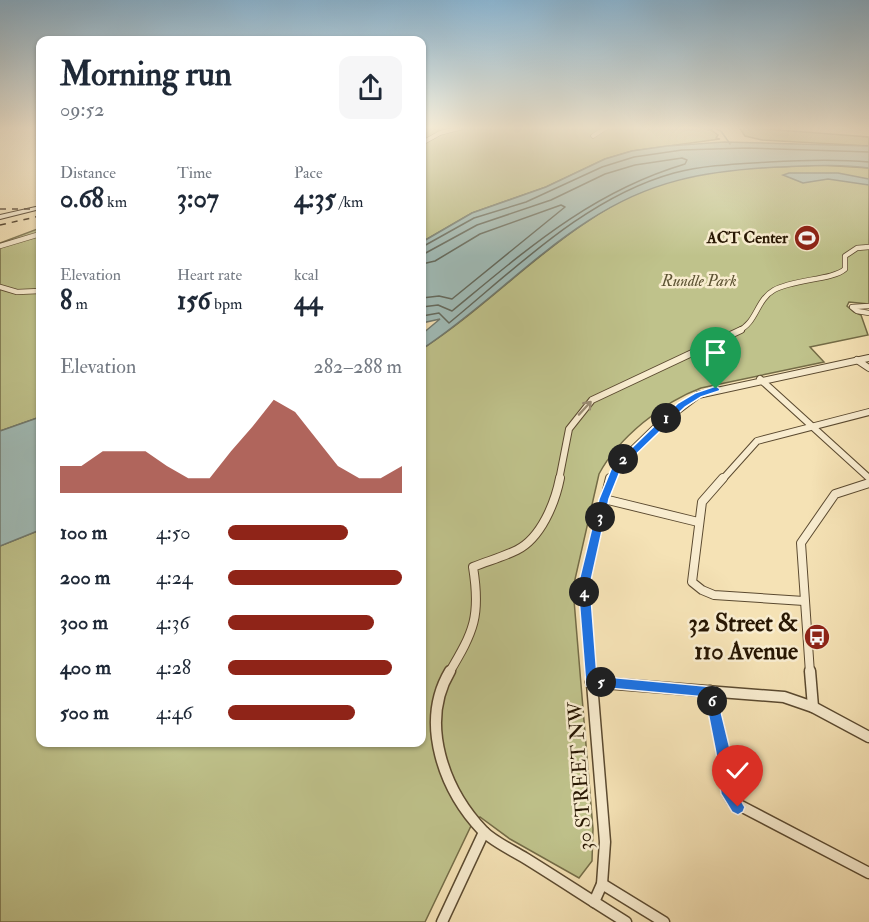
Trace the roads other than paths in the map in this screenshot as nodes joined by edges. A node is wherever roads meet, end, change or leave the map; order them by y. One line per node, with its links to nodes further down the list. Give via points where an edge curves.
1 (36, 210): 2 (main road)
2 (0, 218)
3 (36, 235): 4 (street)
4 (31, 237): 5 (street); 6 (street)
5 (36, 240)
6 (0, 246)
7 (869, 247): 27 (street, one-way to 7, via 459,800 446,774 436,734 438,700 444,681 472,633 478,597 473,567 519,549 544,523 556,497 569,429 583,409 606,392 743,329 769,294 805,279 840,274 845,256 857,248)
8 (0, 287): 9 (street, via 17,292)
9 (36, 291)
10 (869, 306): 11 (street, via 852,307)
11 (869, 313)
12 (869, 358): 13 (street, 30 STREET NW)
13 (857, 360): 14 (street); 15 (street, 30 STREET NW)
14 (869, 368)
15 (760, 379): 17 (street); 20 (street, 30 STREET NW, via 710,391 682,405 616,467)
16 (869, 412): 17 (street)
17 (812, 426): 18 (street); 21 (street, via 757,441 702,502)
18 (869, 478)
19 (869, 483): 22 (street, via 835,494 803,538)
20 (604, 499): 21 (street); 23 (street, 30 STREET NW, via 584,585)
21 (698, 522): 22 (street, via 692,576 698,588 714,595)
22 (804, 601): 25 (street)
23 (591, 682): 24 (street); 29 (street, 30 STREET NW, via 605,842)
24 (710, 691): 25 (street, via 784,697); 28 (street, via 724,753 728,794 738,807)
25 (813, 707): 26 (street)
26 (869, 737)
27 (484, 832): 30 (street); 31 (street)
28 (869, 873)
29 (602, 884): 30 (street, 30 STREET NW); 33 (street)
30 (594, 902): 32 (street)
31 (442, 922)
32 (626, 922)
33 (664, 922)

